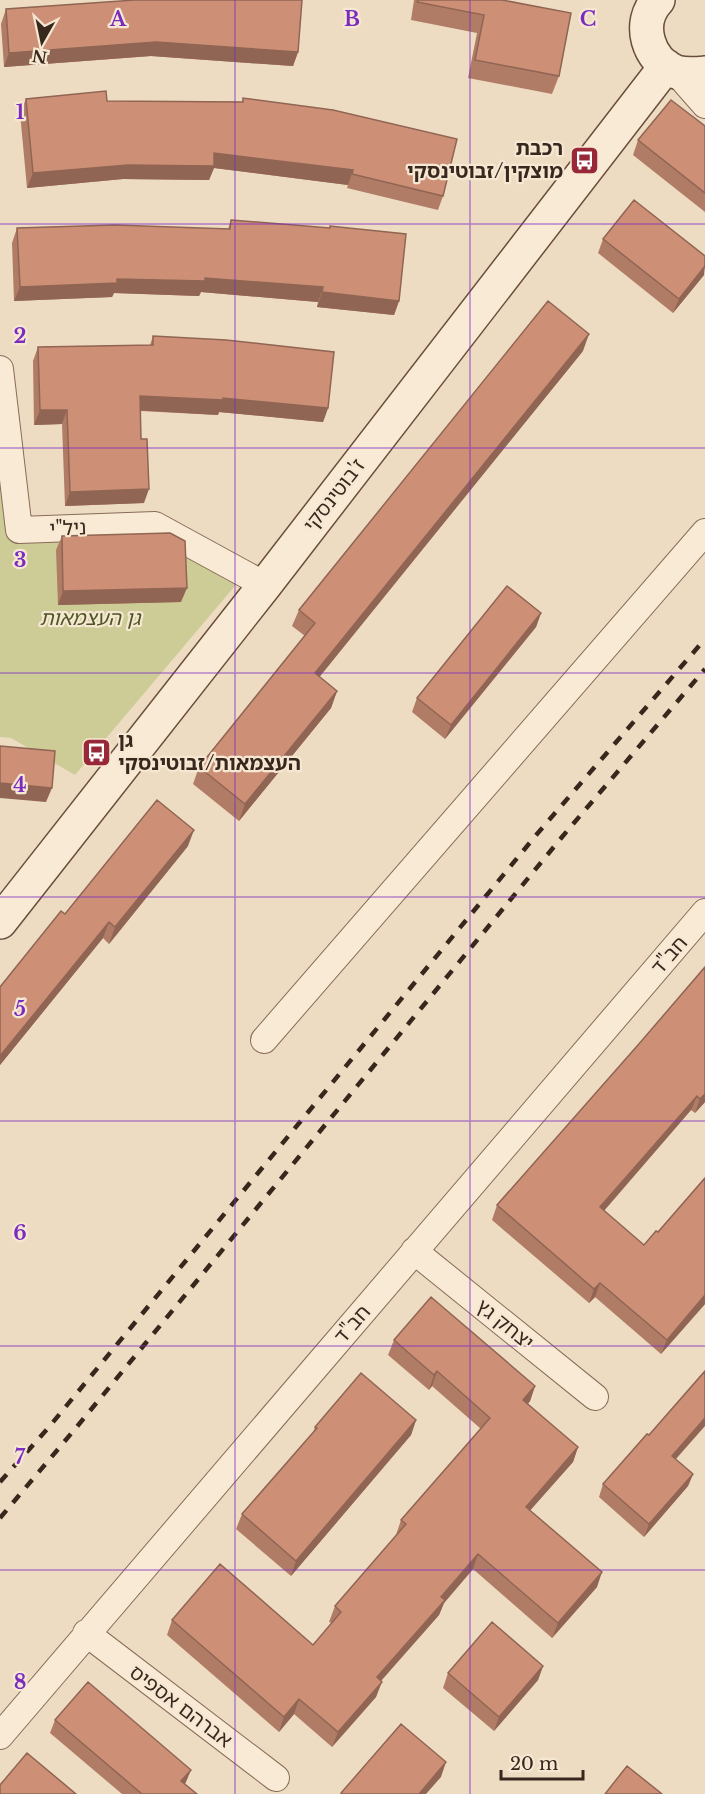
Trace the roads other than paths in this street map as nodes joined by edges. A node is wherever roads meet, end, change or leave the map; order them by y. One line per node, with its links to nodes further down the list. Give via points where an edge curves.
1 (649, 5): 2 (street, via 647,38 657,59)
2 (691, 71): 3 (street); 6 (street, ז'בוטינסקי)
3 (705, 105)
4 (0, 369): 6 (street, ניל"י, via 19,530 155,525)
5 (705, 532): 9 (street)
6 (265, 585): 8 (street, ז'בוטינסקי)
7 (705, 912): 10 (street, חב"ד)
8 (0, 922)
9 (264, 1040)
10 (414, 1251): 11 (street, יצחק גץ); 12 (street, חב"ד)
11 (596, 1397)
12 (86, 1633): 13 (street, חב"ד); 14 (street, אברהם אספיס)
13 (0, 1736)
14 (276, 1778)

